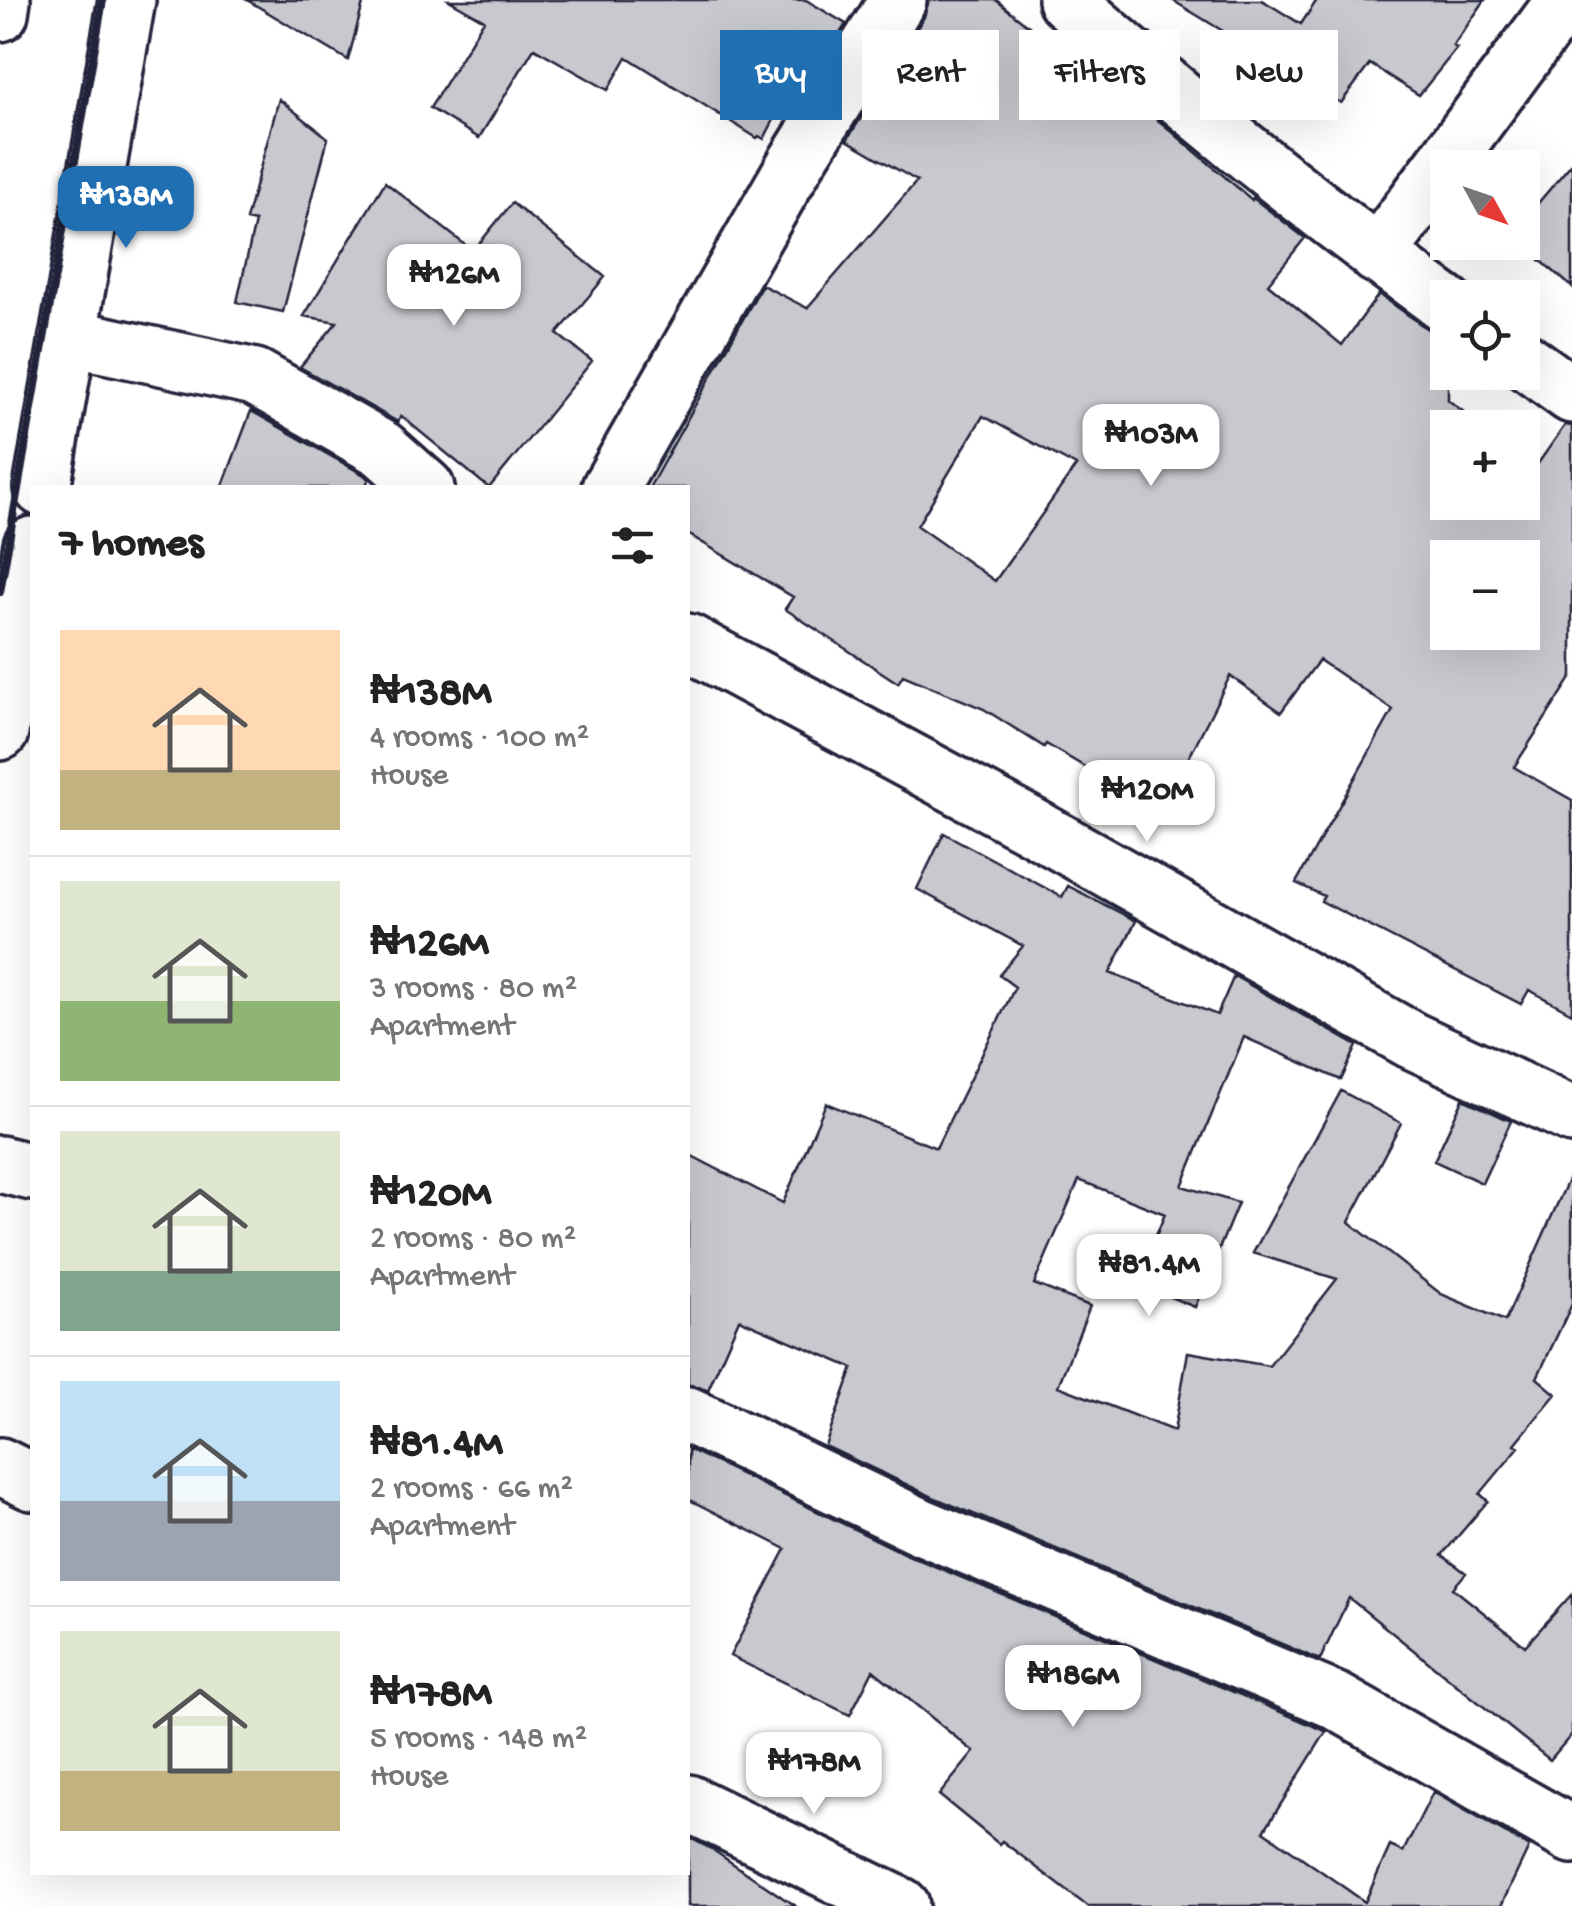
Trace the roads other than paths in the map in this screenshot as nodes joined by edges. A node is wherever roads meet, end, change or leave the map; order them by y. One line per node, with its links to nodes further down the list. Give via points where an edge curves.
1 (2, 0): 6 (street)
2 (127, 0): 9 (street)
3 (898, 0): 14 (street, via 797,161)
4 (1066, 0): 7 (street, via 1192,110)
5 (1565, 0): 7 (street)
6 (0, 13)
7 (1377, 255): 8 (street)
8 (1430, 293)
9 (68, 337): 12 (street); 13 (street, via 255,377 382,449)
10 (1540, 372): 11 (street)
11 (1572, 395)
12 (43, 485)
13 (423, 485)
14 (612, 485)
15 (30, 556): 17 (street)
16 (690, 643): 18 (street, via 1411,1040)
17 (0, 732)
18 (1572, 1116)
19 (0, 1164): 20 (street)
20 (30, 1172)
21 (690, 1417): 25 (street, via 920,1526 1336,1700)
22 (0, 1466): 23 (street)
23 (30, 1481)
24 (690, 1804): 26 (street)
25 (1572, 1835)
26 (901, 1906)

